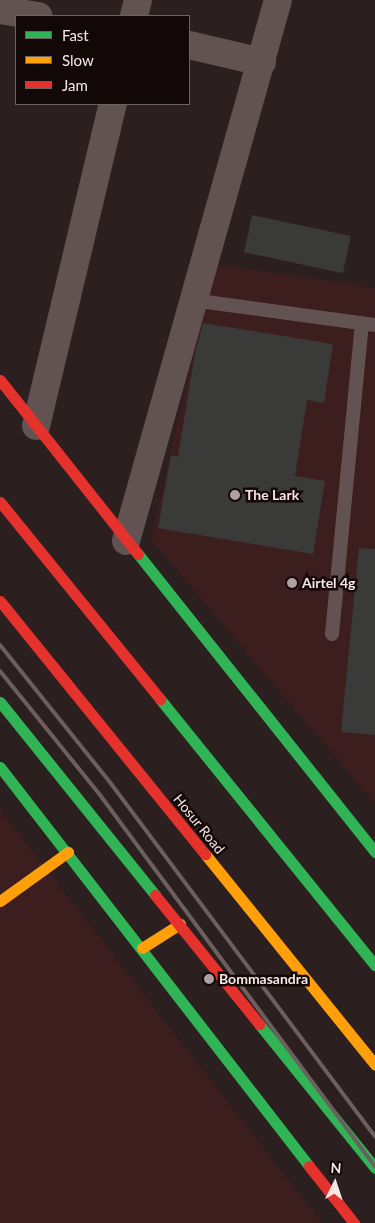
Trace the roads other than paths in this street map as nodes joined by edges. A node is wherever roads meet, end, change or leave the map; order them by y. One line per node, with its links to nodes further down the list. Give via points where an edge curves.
1 (138, 0): 5 (street)
2 (278, 0): 7 (street)
3 (0, 10): 4 (street)
4 (33, 15)
5 (134, 15)
6 (190, 45): 7 (street)
7 (262, 62): 9 (street)
8 (112, 105): 12 (street)
9 (192, 300): 10 (lane); 14 (street)
10 (368, 325): 16 (lane)
11 (0, 380): 12 (main road)
12 (36, 426): 14 (main road)
13 (0, 502): 24 (main road)
14 (126, 541): 20 (main road)
15 (0, 601): 25 (main road, Hosur Road)
16 (332, 634)
17 (0, 702): 22 (main road)
18 (0, 767): 19 (main road)
19 (68, 852): 21 (main road); 23 (main road)
20 (375, 852)
21 (0, 901)
22 (180, 924): 23 (main road); 26 (main road)
23 (142, 948): 27 (main road)
24 (375, 965)
25 (375, 1065)
26 (375, 1168)
27 (354, 1223)

